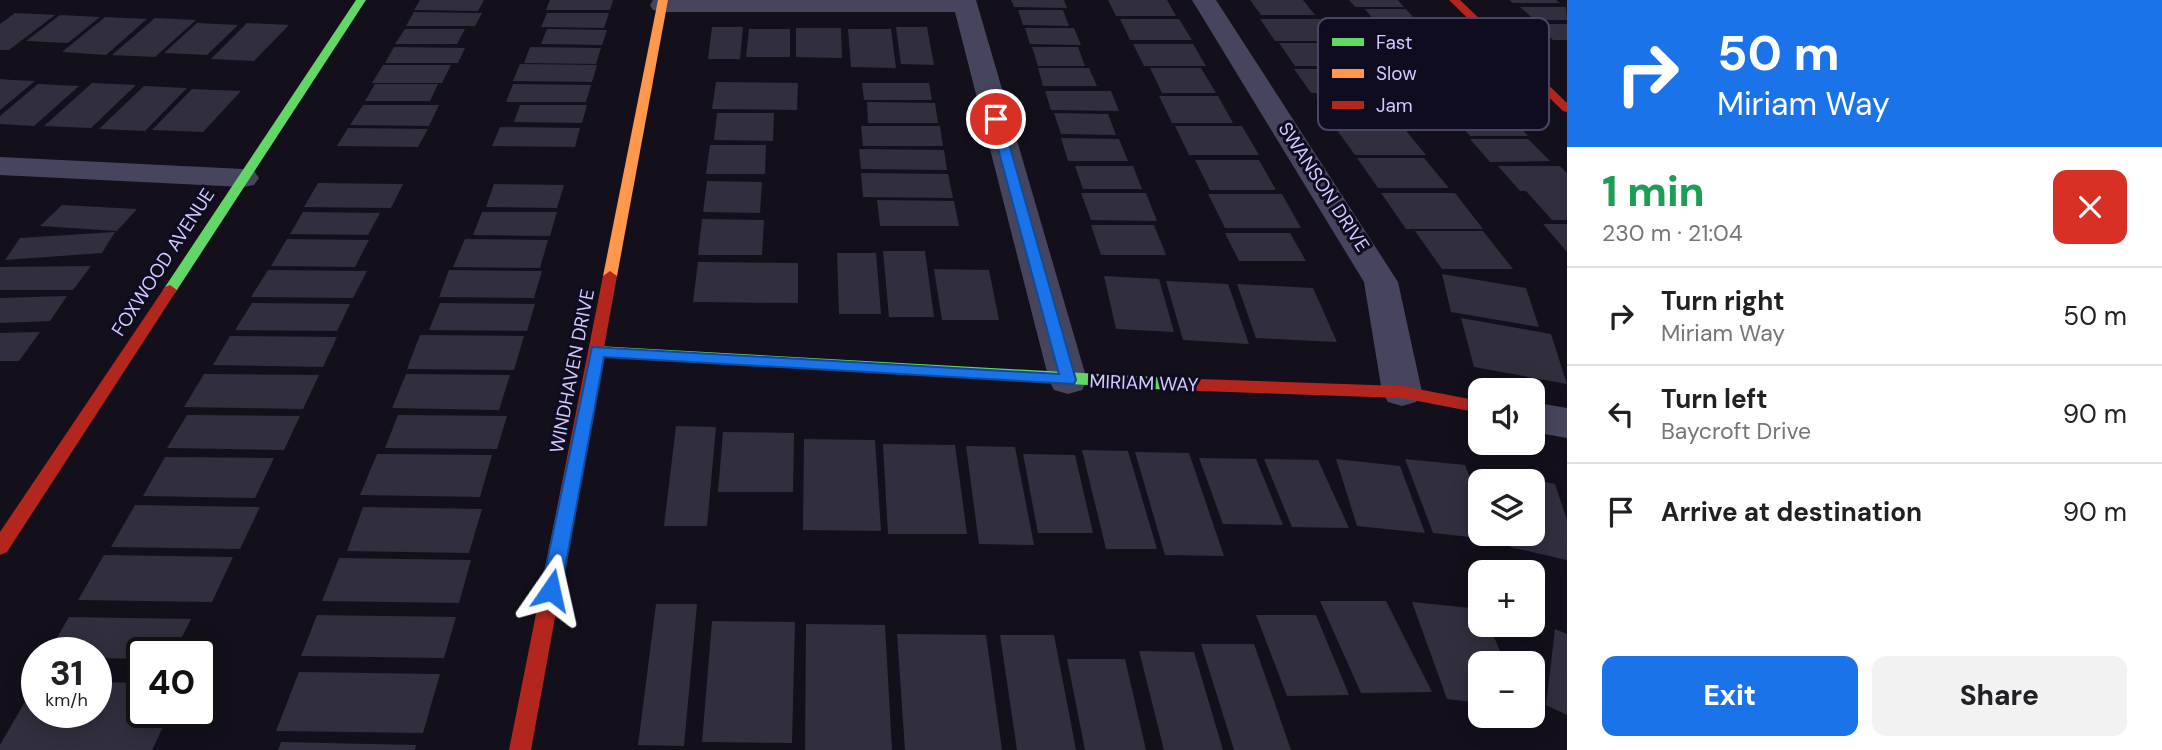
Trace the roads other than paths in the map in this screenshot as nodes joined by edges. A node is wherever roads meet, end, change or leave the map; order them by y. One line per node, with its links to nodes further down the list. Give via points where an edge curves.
1 (361, 0): 10 (street, FOXWOOD AVENUE)
2 (1204, 0): 13 (street, SWANSON DRIVE, via 1381,282)
3 (1454, 0): 6 (street)
4 (662, 3): 5 (street); 11 (street, WINDHAVEN DRIVE)
5 (965, 3): 12 (street)
6 (1473, 18)
7 (1549, 92): 8 (street)
8 (1567, 109)
9 (0, 166): 10 (street)
10 (243, 178): 17 (street, FOXWOOD AVENUE)
11 (597, 351): 12 (street, MIRIAM WAY); 18 (street, WINDHAVEN DRIVE)
12 (1068, 380): 13 (street, MIRIAM WAY)
13 (1402, 392): 14 (street, MIRIAM WAY)
14 (1468, 405)
15 (1545, 419): 16 (street)
16 (1567, 424)
17 (0, 547)
18 (520, 750)

